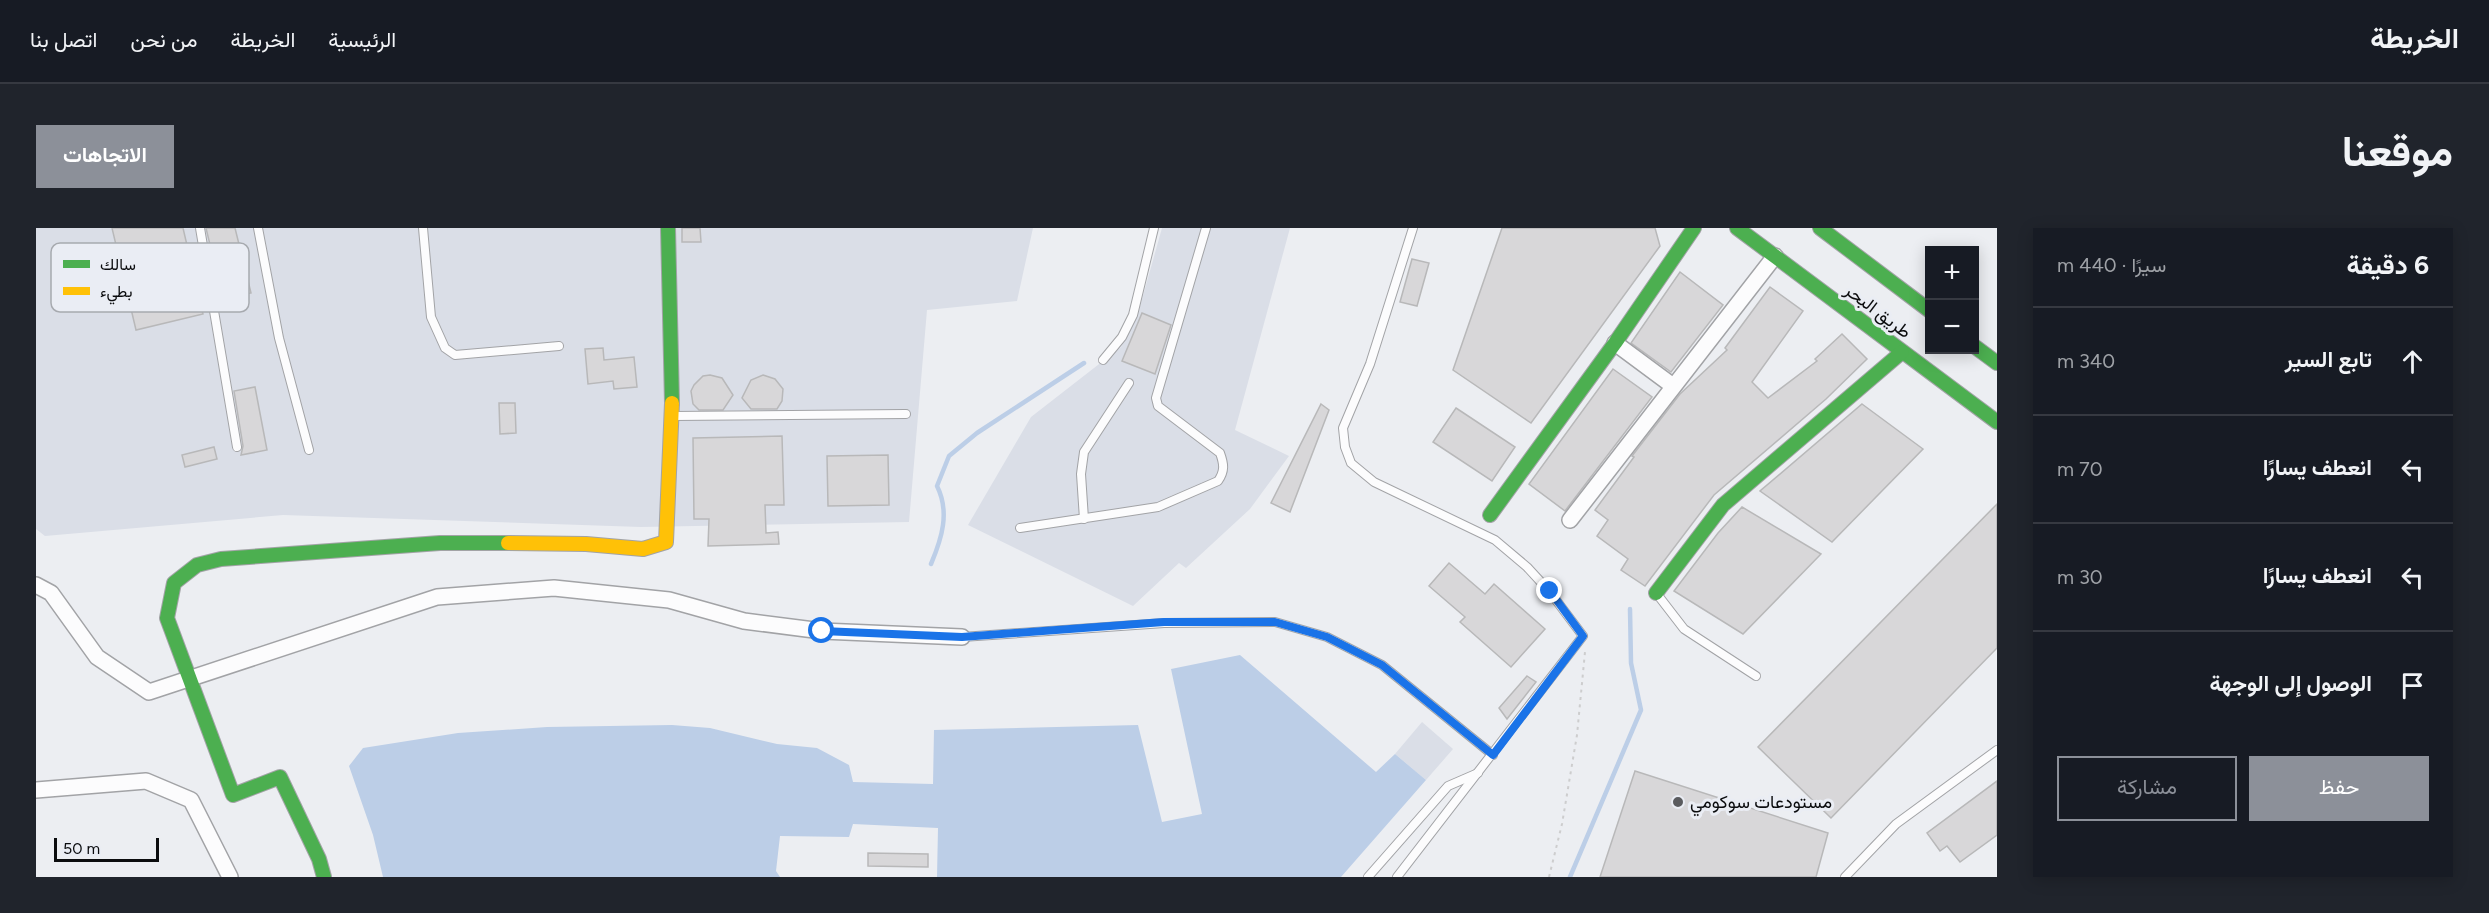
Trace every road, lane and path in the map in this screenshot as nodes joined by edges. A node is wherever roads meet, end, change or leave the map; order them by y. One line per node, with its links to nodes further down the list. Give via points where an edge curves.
1 (200, 228): 11 (lane)
2 (258, 228): 27 (lane, via 279,338)
3 (423, 228): 16 (lane, via 431,317 445,348 456,355)
4 (668, 228): 24 (main road)
5 (1154, 228): 19 (lane, via 1133,315 1122,337)
6 (1206, 228): 29 (lane, via 1156,398 1158,406 1220,453 1223,474 1218,481 1158,507)
7 (1413, 228): 34 (lane, via 1370,364 1343,428 1351,464 1374,482 1495,540 1550,591)
8 (1694, 228): 15 (main road)
9 (1737, 228): 12 (main road, طريق البحر)
10 (1820, 228): 13 (main road)
11 (203, 243)
12 (1775, 256): 18 (main road, طريق البحر); 22 (street)
13 (1925, 308)
14 (214, 312): 26 (lane)
15 (1616, 343): 22 (street); 28 (main road)
16 (559, 346)
17 (1979, 350): 20 (main road)
18 (1902, 352): 25 (main road, طريق البحر); 33 (main road, via 1723,505)
19 (1103, 360)
20 (1997, 363)
21 (1129, 383): 29 (lane, via 1084,452)
22 (1673, 386): 30 (street)
23 (906, 414): 24 (lane)
24 (672, 416): 37 (main road, via 666,542 643,549 586,544 440,543 221,559 197,566 174,583 167,618)
25 (1997, 422)
26 (237, 447)
27 (309, 450)
28 (1490, 515)
29 (1084, 519): 31 (lane)
30 (1570, 520)
31 (1020, 528)
32 (36, 585): 37 (street, via 51,593 97,657 149,692)
33 (1656, 593): 36 (lane, via 1684,629)
34 (1583, 636): 39 (lane); 47 (path, via 1585,660 1577,735)
35 (962, 637): 37 (street, via 800,628 744,621 669,600 554,588 437,597); 39 (lane, via 1164,622 1275,622 1327,637 1382,665)
36 (1756, 676)
37 (189, 679): 44 (main road, via 233,795 280,777)
38 (1997, 750): 42 (lane, via 1896,824)
39 (1493, 755): 40 (lane)
40 (1480, 772): 45 (lane, via 1448,786); 46 (lane)
41 (36, 790): 43 (street, via 146,781 191,800)
42 (1847, 876)
43 (230, 877)
44 (324, 877)
45 (1368, 877)
46 (1398, 877)
47 (1550, 877)

